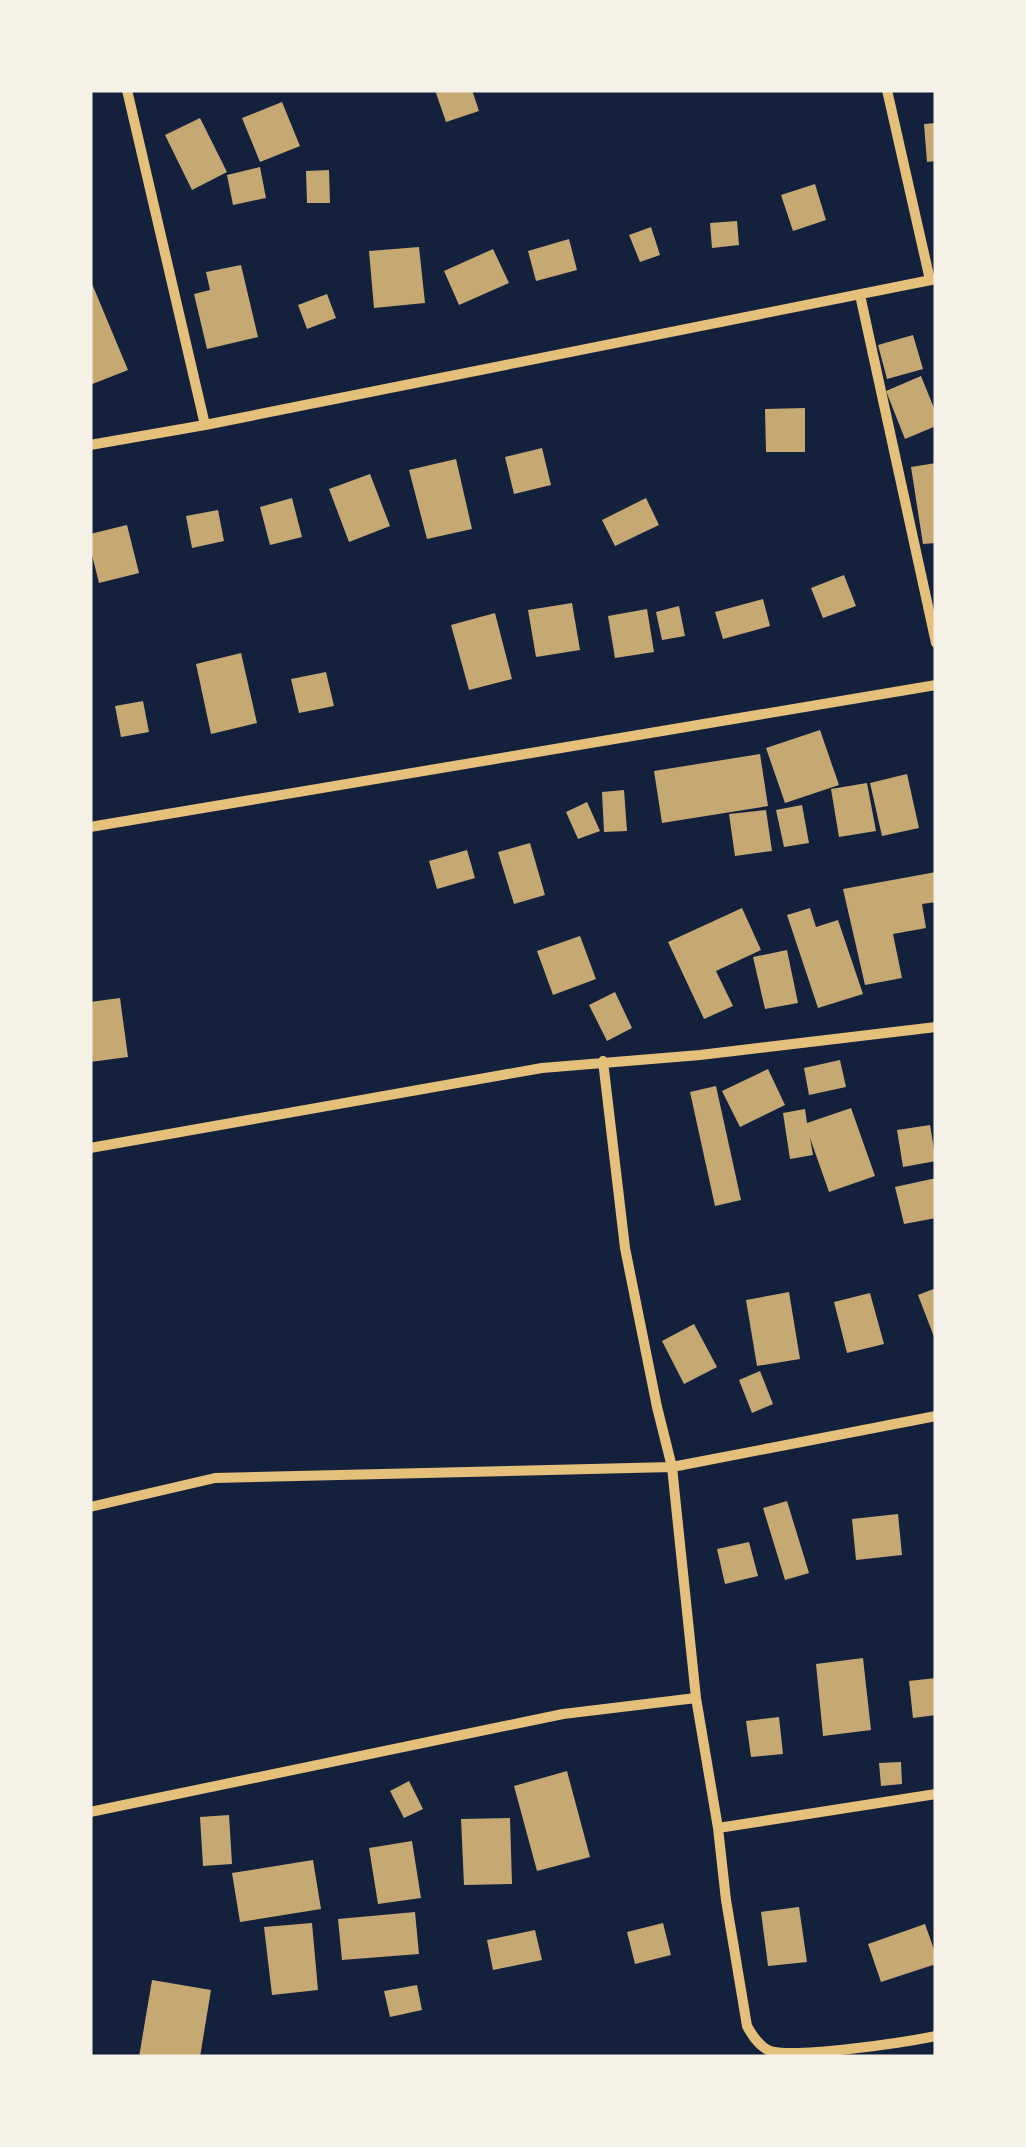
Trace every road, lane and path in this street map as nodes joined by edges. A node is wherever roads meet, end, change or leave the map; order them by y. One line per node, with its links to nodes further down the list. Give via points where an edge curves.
1 (127, 90): 5 (street)
2 (887, 90): 3 (street)
3 (933, 279): 4 (street)
4 (860, 295): 5 (street); 7 (street)
5 (205, 425): 6 (street)
6 (90, 445)
7 (936, 643)
8 (936, 685): 9 (street)
9 (90, 827)
10 (936, 1027): 11 (street)
11 (603, 1061): 12 (street); 14 (street, via 625,1248)
12 (90, 1148)
13 (936, 1416): 14 (street)
14 (672, 1467): 15 (street, via 215,1478); 16 (street)
15 (90, 1507)
16 (696, 1698): 18 (street, via 563,1714); 19 (street)
17 (936, 1794): 19 (street)
18 (90, 1812)
19 (718, 1828): 20 (street, via 754,2038 768,2050 796,2054)
20 (936, 2036)

